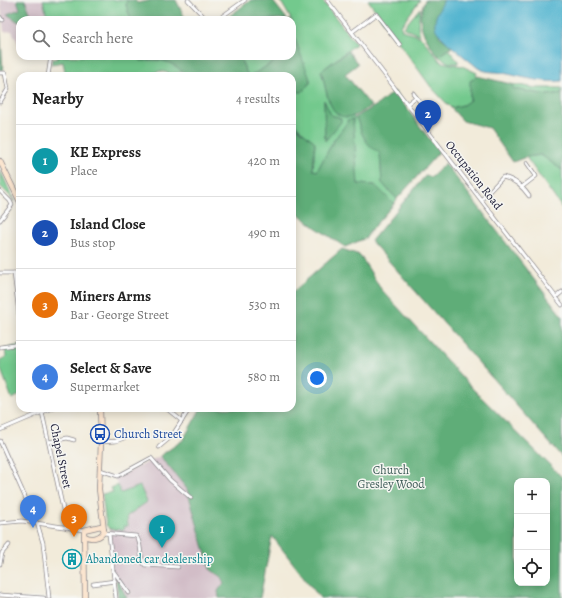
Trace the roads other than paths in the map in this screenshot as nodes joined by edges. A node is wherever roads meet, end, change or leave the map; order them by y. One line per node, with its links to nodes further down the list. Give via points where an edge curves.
1 (188, 0): 6 (street)
2 (245, 0): 7 (street)
3 (327, 0): 8 (street, Occupation Road)
4 (373, 10): 5 (street)
5 (376, 14): 8 (street); 9 (street)
6 (203, 16)
7 (223, 16)
8 (352, 32): 17 (street, Occupation Road)
9 (400, 45)
10 (50, 60): 11 (street)
11 (49, 72)
12 (0, 73): 15 (street, via 6,73 8,89)
13 (412, 93): 14 (street)
14 (416, 97): 16 (street); 17 (street)
15 (0, 102)
16 (420, 102)
17 (407, 104): 24 (street, Occupation Road)
18 (0, 161): 22 (street)
19 (527, 163): 20 (street, via 536,176)
20 (522, 187): 23 (street); 24 (street, via 503,177)
21 (0, 190): 25 (street, via 12,205)
22 (16, 194)
23 (529, 196)
24 (482, 199): 30 (street, Occupation Road)
25 (0, 220)
26 (0, 273): 27 (street)
27 (14, 273): 28 (street)
28 (16, 289)
29 (562, 292): 30 (street)
30 (556, 297): 31 (street, Occupation Road)
31 (562, 305)
32 (16, 344): 33 (street)
33 (0, 347)
34 (42, 412): 39 (street); 43 (street, Chapel Street)
35 (100, 412): 44 (street)
36 (171, 412): 38 (street)
37 (188, 412): 38 (street)
38 (182, 421): 45 (street, via 172,436)
39 (0, 430)
40 (124, 438): 44 (street)
41 (74, 440): 43 (street, via 67,438)
42 (0, 441): 50 (street)
43 (49, 442): 52 (street, Chapel Street)
44 (101, 442): 46 (street)
45 (159, 447)
46 (100, 470): 47 (street, via 118,476 151,458 170,480); 48 (street, via 99,489)
47 (191, 498)
48 (103, 520): 51 (street); 54 (street)
49 (0, 523): 50 (street)
50 (37, 523): 52 (street); 65 (street, via 43,543)
51 (97, 526): 53 (street); 54 (street, via 101,526)
52 (67, 528): 53 (street)
53 (84, 530): 55 (street)
54 (105, 533): 55 (street, via 92,538); 58 (street, via 136,536 139,539 141,560 145,565); 59 (street)
55 (85, 536): 66 (street)
56 (9, 545): 57 (street, via 2,553)
57 (0, 564)
58 (178, 567)
59 (114, 571): 60 (street); 62 (street)
60 (115, 581): 61 (street); 67 (street)
61 (93, 584)
62 (129, 593)
63 (0, 595): 64 (street)
64 (44, 598)
65 (49, 598)
66 (85, 598)
67 (116, 598)

